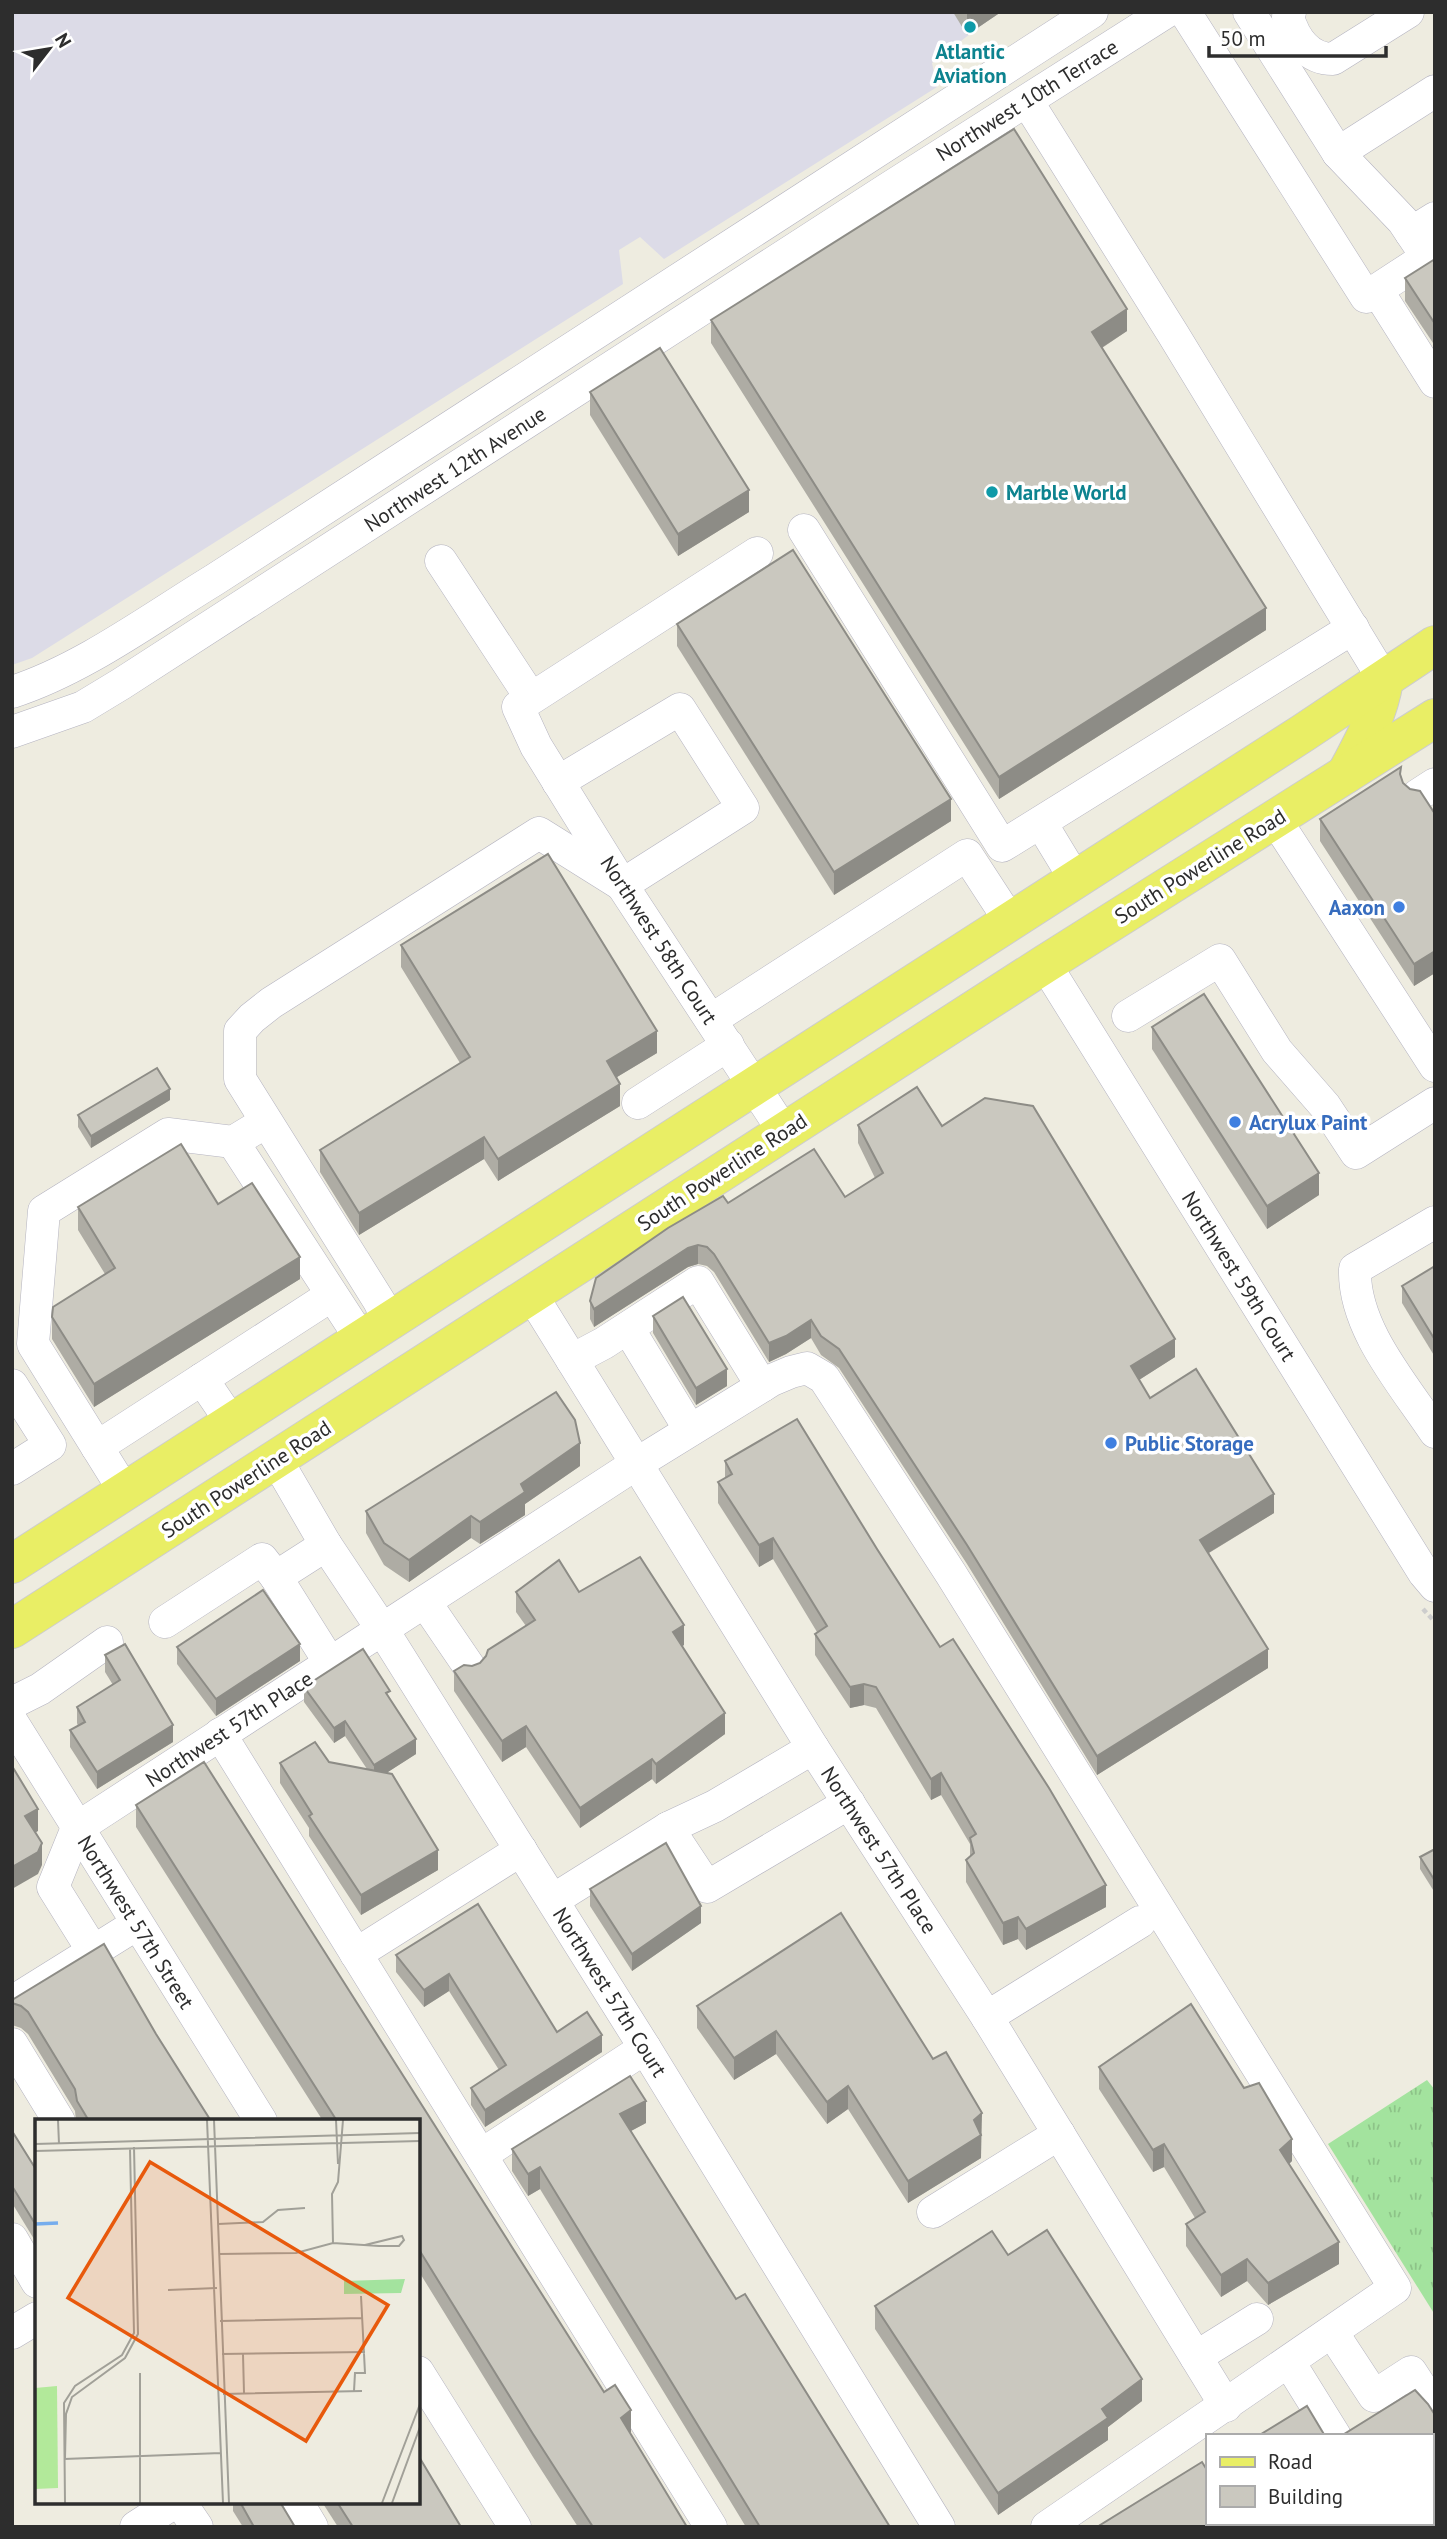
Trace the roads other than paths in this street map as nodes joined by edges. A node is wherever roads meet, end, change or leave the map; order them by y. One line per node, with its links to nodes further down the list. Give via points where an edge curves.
1 (1092, 12): 8 (street, Northwest 10th Terrace)
2 (1166, 12): 11 (street, Northwest 10th Terrace)
3 (1185, 12): 17 (street, via 1366,297)
4 (1290, 12): 5 (street, via 1291,28 1307,52 1319,59 1340,56)
5 (1408, 12)
6 (1426, 12): 10 (street)
7 (1263, 17): 10 (street)
8 (976, 87): 12 (street); 15 (street, Northwest 10th Terrace)
9 (1435, 91): 13 (street)
10 (1301, 95): 13 (street)
11 (1027, 101): 12 (street, Northwest 10th Terrace); 24 (street)
12 (998, 118): 14 (street, Northwest 10th Terrace)
13 (1338, 153): 16 (street)
14 (889, 188): 23 (street, Northwest 12th Avenue)
15 (793, 204): 22 (street, Northwest 12th Avenue)
16 (1427, 240): 17 (street)
17 (1377, 290): 18 (street)
18 (1435, 382)
19 (804, 530): 34 (street, via 1002,846)
20 (757, 553): 28 (street)
21 (441, 561): 28 (street)
22 (214, 580): 23 (street); 27 (street, Northwest 12th Avenue, via 67,669)
23 (235, 612): 30 (street, Northwest 12th Avenue, via 83,707)
24 (1353, 628): 26 (street); 34 (street)
25 (1435, 645): 26 (main road)
26 (1384, 680): 31 (main road, via 1370,729); 36 (main road)
27 (12, 692)
28 (531, 698): 32 (street, Northwest 58th Court, via 518,707)
29 (1435, 718): 31 (main road, South Powerline Road)
30 (12, 732)
31 (1345, 775): 33 (main road, South Powerline Road)
32 (558, 782): 35 (street, Northwest 58th Court); 35 (street, via 680,709 743,808)
33 (1275, 819): 39 (main road, South Powerline Road); 42 (street)
34 (1041, 823): 36 (street)
35 (622, 885): 41 (street, Northwest 58th Court); 46 (street, via 539,833 271,1003 240,1031 240,1079)
36 (1066, 885): 37 (main road); 39 (main road, via 1050,929)
37 (1010, 921): 38 (main road); 41 (street, via 967,855)
38 (970, 947): 39 (main road, via 1021,950); 43 (main road)
39 (1045, 964): 47 (main road, South Powerline Road); 70 (street, Northwest 59th Court)
40 (1128, 1016): 45 (street, via 1220,960 1277,1051 1325,1106 1356,1153)
41 (719, 1033): 43 (street, Northwest 58th Court); 44 (street)
42 (1435, 1066)
43 (754, 1086): 47 (street, Northwest 58th Court); 53 (main road)
44 (638, 1103)
45 (1435, 1103)
46 (266, 1122): 48 (street); 53 (street, via 379,1301)
47 (784, 1132): 50 (main road, South Powerline Road)
48 (233, 1142): 51 (street); 62 (street, via 167,1134 44,1211 33,1344)
49 (1435, 1222): 61 (street, via 1355,1269 1354,1287 1368,1331)
50 (531, 1294): 54 (street, Northwest 57th Place); 63 (main road, South Powerline Road)
51 (332, 1295): 53 (street); 55 (street)
52 (628, 1328): 54 (street); 57 (street, via 698,1282); 60 (street)
53 (375, 1330): 58 (main road)
54 (572, 1360): 64 (street, Northwest 57th Place)
55 (202, 1378): 59 (street); 62 (street)
56 (12, 1385): 65 (street, via 50,1445)
57 (762, 1386): 60 (street, Northwest 57th Place); 104 (street, Northwest 57th Place, via 807,1368 824,1378 1395,2288)
58 (280, 1392): 59 (main road); 63 (main road, via 271,1440)
59 (232, 1423): 66 (main road)
60 (690, 1430): 64 (street, Northwest 57th Place)
61 (1435, 1432)
62 (97, 1447): 66 (street)
63 (276, 1459): 67 (street, Northwest 57th Court); 73 (main road, South Powerline Road)
64 (636, 1464): 71 (street, Northwest 57th Place); 81 (street, Northwest 57th Place)
65 (12, 1469)
66 (125, 1492): 68 (main road)
67 (326, 1545): 69 (street); 74 (street, Northwest 57th Court)
68 (14, 1564)
69 (276, 1577): 72 (street, via 262,1559); 76 (street)
70 (1435, 1586)
71 (425, 1601): 74 (street, Northwest 57th Place); 77 (street)
72 (166, 1622)
73 (12, 1629)
74 (382, 1629): 76 (street, Northwest 57th Place); 85 (street, Northwest 57th Court)
75 (107, 1642): 78 (street)
76 (330, 1663): 80 (street, Northwest 57th Place)
77 (470, 1668)
78 (12, 1703)
79 (12, 1722): 83 (street, Northwest 57th Street)
80 (220, 1734): 83 (street, Northwest 57th Place); 90 (street)
81 (813, 1748): 82 (street, Northwest 57th Place); 84 (street)
82 (849, 1803): 84 (street, via 707,1887); 92 (street, Northwest 57th Place)
83 (77, 1828): 88 (street, Northwest 57th Street); 89 (street, via 53,1887)
84 (668, 1828): 86 (street)
85 (521, 1850): 86 (street, Northwest 57th Court); 90 (street)
86 (553, 1900): 94 (street, Northwest 57th Court)
87 (1140, 1922): 92 (street)
88 (137, 1924): 89 (street); 96 (street, Northwest 57th Street)
89 (93, 1951): 91 (street)
90 (356, 1954): 98 (street)
91 (12, 2002)
92 (987, 2017): 97 (street, Northwest 57th Place)
93 (12, 2044): 95 (street)
94 (645, 2049): 98 (street); 120 (street, Northwest 57th Court)
95 (59, 2119)
96 (260, 2119)
97 (1059, 2134): 99 (street); 106 (street, Northwest 57th Place)
98 (481, 2155): 119 (street)
99 (933, 2212)
100 (12, 2239): 101 (street)
101 (35, 2279)
102 (35, 2319): 105 (street)
103 (1256, 2319): 106 (street)
104 (1332, 2332): 107 (street); 110 (street, via 1374,2396 1411,2372)
105 (12, 2333)
106 (1196, 2357): 109 (street, Northwest 57th Place)
107 (1289, 2362): 109 (street); 111 (street)
108 (420, 2375): 118 (street)
109 (1226, 2406): 121 (street)
110 (1435, 2409)
111 (1334, 2434)
112 (172, 2504): 115 (street)
113 (181, 2504): 116 (street)
114 (297, 2504): 117 (street)
115 (136, 2527)
116 (197, 2527)
117 (312, 2527)
118 (515, 2527)
119 (711, 2527)
120 (939, 2527)
121 (1047, 2527)

